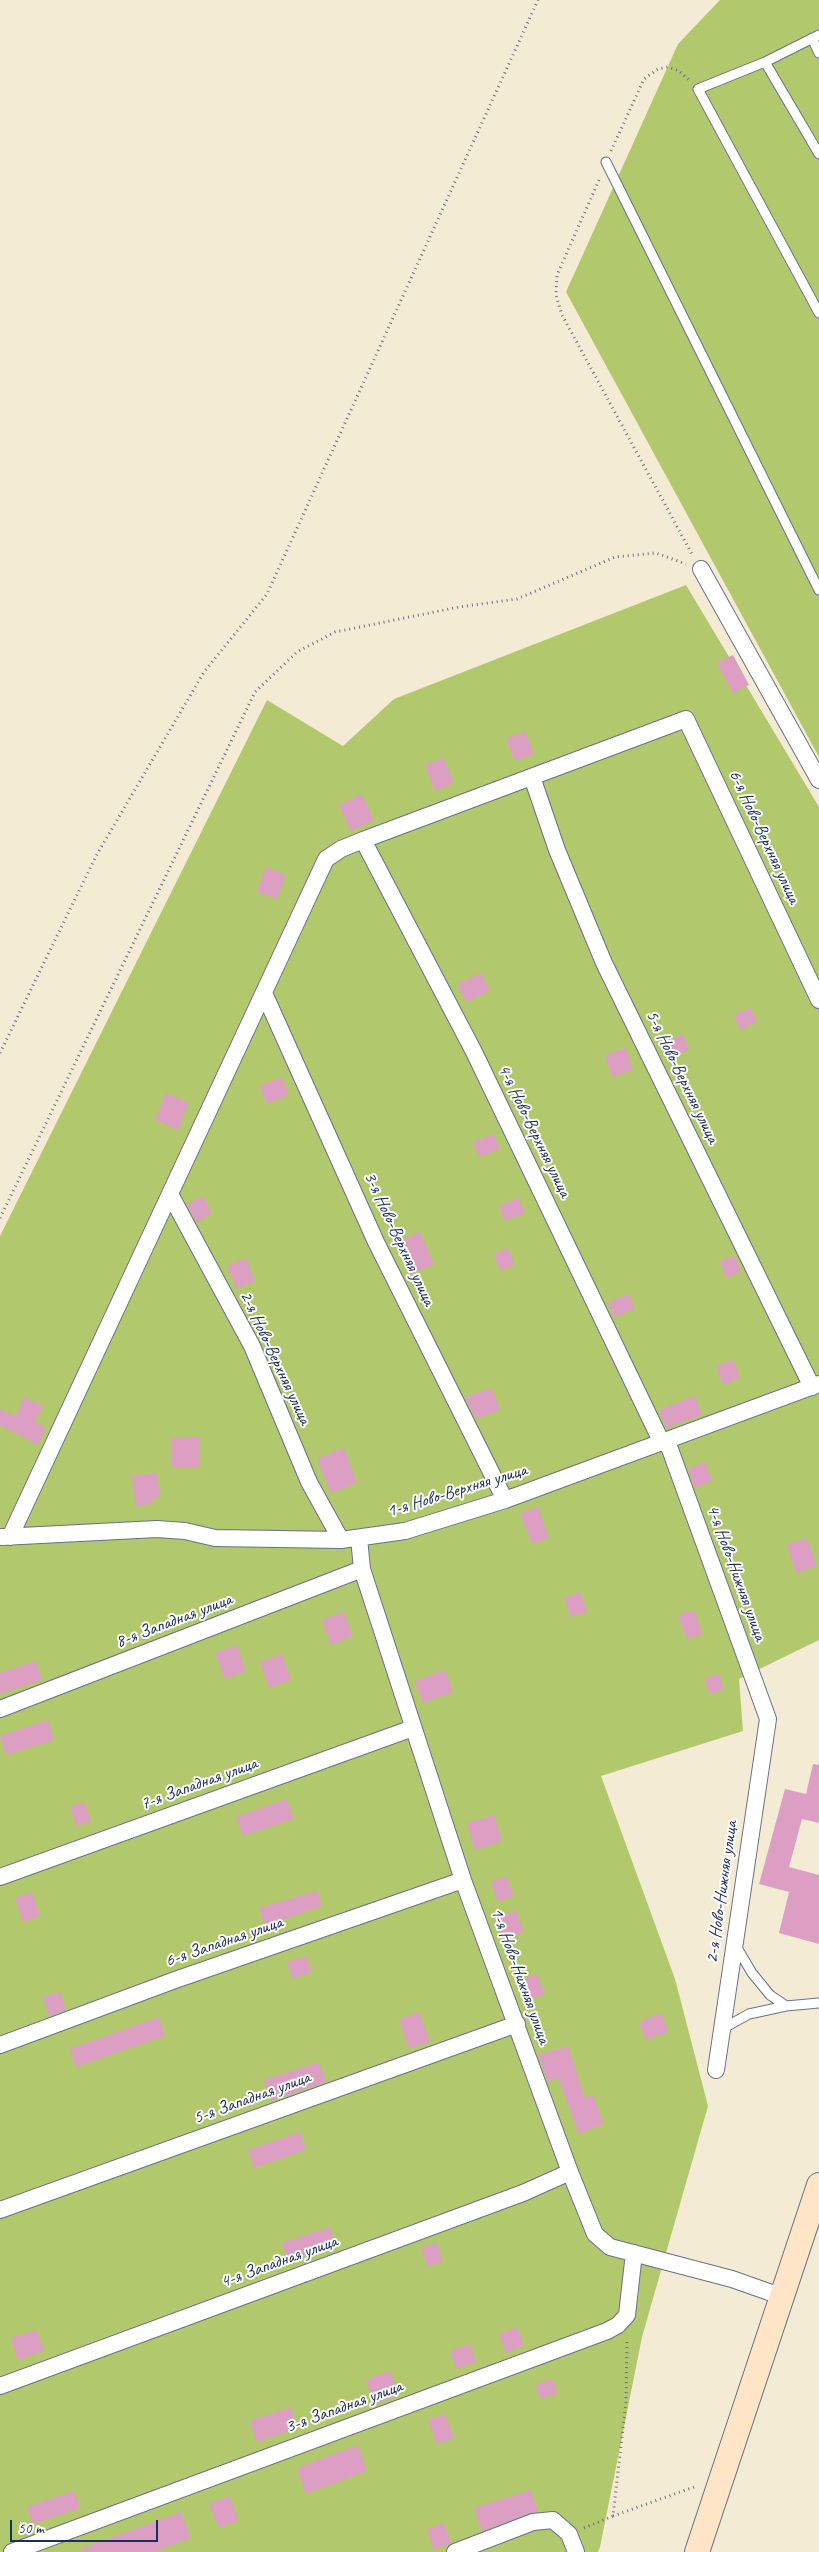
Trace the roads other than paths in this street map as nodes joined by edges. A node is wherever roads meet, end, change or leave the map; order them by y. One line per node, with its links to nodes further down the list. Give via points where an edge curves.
1 (815, 36): 2 (lane); 3 (lane)
2 (819, 53)
3 (765, 62): 4 (lane); 6 (lane, via 698,89)
4 (819, 154)
5 (606, 162): 8 (lane)
6 (819, 313)
7 (700, 569): 10 (street)
8 (819, 590)
9 (532, 777): 11 (street); 13 (street, 6-я Ново-Верхняя улица, via 686,719); 15 (street, 5-я Ново-Верхняя улица, via 556,850 604,963)
10 (819, 780)
11 (363, 840): 12 (street, via 326,859); 16 (street, 4-я Ново-Верхняя улица, via 474,1052)
12 (264, 993): 14 (street); 17 (street, 3-я Ново-Верхняя улица, via 376,1242)
13 (819, 1000)
14 (170, 1194): 18 (street); 20 (street, 2-я Ново-Верхняя улица, via 252,1346 309,1482)
15 (816, 1386): 16 (street, 1-я Ново-Верхняя улица)
16 (664, 1442): 17 (street, 1-я Ново-Верхняя улица); 23 (street, 4-я Ново-Нижняя улица)
17 (505, 1500): 19 (street, 1-я Ново-Верхняя улица, via 405,1531)
18 (5, 1537): 20 (street, 1-я Ново-Верхняя улица, via 157,1529 215,1538)
19 (358, 1538): 20 (street, 1-я Ново-Верхняя улица); 21 (street, 1-я Ново-Нижняя улица)
20 (342, 1540)
21 (362, 1569): 22 (street, 8-я Западная улица); 24 (street, 1-я Ново-Нижняя улица)
22 (0, 1709)
23 (768, 1719): 27 (street, 2-я Ново-Нижняя улица)
24 (412, 1728): 25 (street, 7-я Западная улица); 26 (street, 1-я Ново-Нижняя улица)
25 (0, 1877)
26 (463, 1880): 30 (street, 1-я Ново-Нижняя улица); 32 (street, 6-я Западная улица)
27 (735, 1943): 29 (lane, via 752,1973 770,1995); 31 (street, 2-я Ново-Нижняя улица)
28 (819, 2003): 29 (lane)
29 (786, 2006): 31 (lane, via 749,2014)
30 (517, 2024): 34 (street, 1-я Ново-Нижняя улица); 36 (street, 5-я Западная улица)
31 (722, 2029): 33 (street, 2-я Ново-Нижняя улица)
32 (0, 2045)
33 (716, 2070)
34 (570, 2172): 37 (street, 1-я Ново-Нижняя улица, via 595,2234 610,2247); 39 (street, 4-я Западная улица, via 523,2193)
35 (819, 2185): 38 (main road)
36 (0, 2210)
37 (634, 2253): 38 (street, 1-я Ново-Нижняя улица, via 732,2279); 40 (street, 3-я Западная улица, via 627,2315 607,2331)
38 (783, 2297): 43 (main road)
39 (0, 2386)
40 (12, 2552)
41 (455, 2552): 42 (street, via 534,2522 553,2520 569,2534)
42 (576, 2552)
43 (697, 2552)

